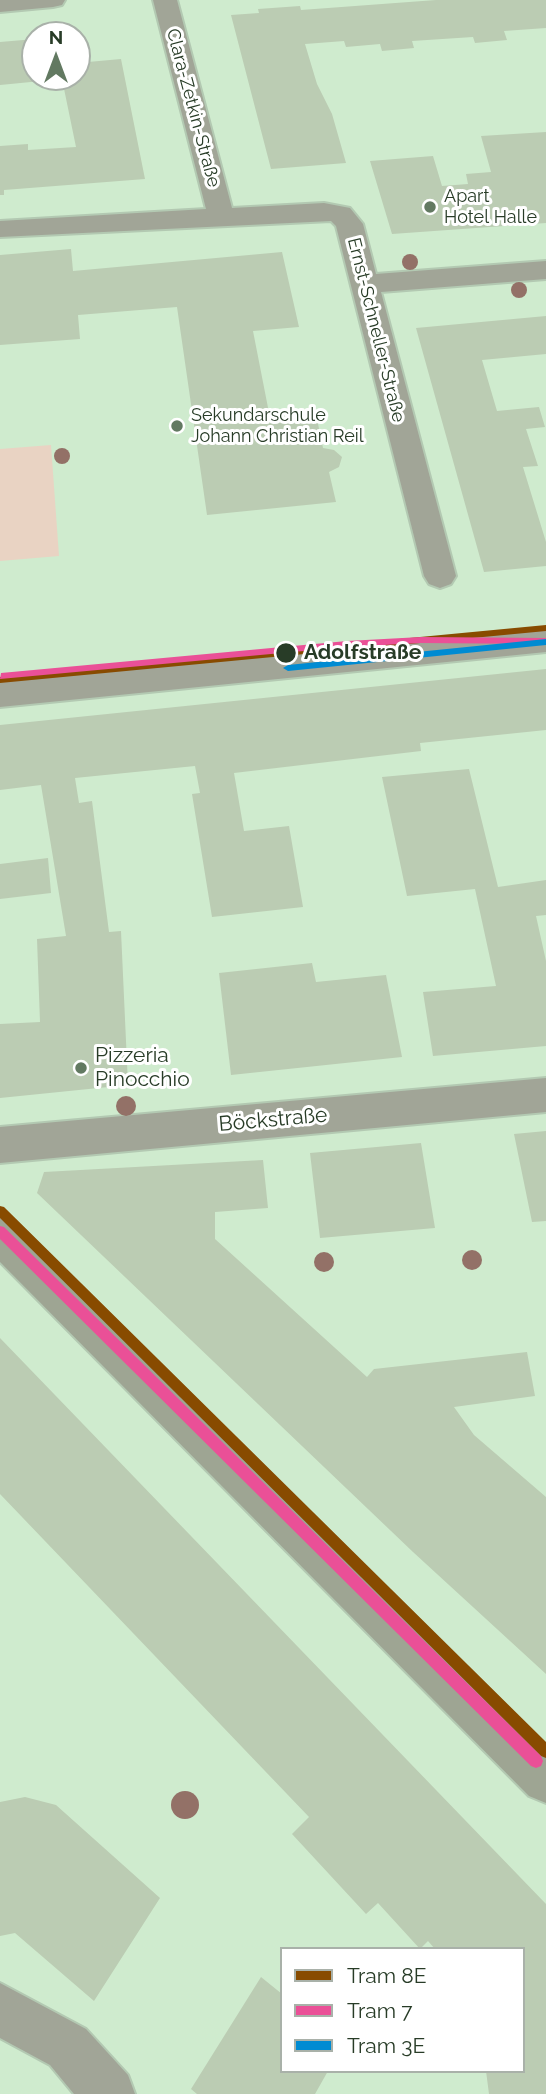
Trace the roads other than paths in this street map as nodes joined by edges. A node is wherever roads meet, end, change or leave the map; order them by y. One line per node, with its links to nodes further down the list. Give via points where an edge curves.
1 (53, 0): 3 (street)
2 (165, 0): 4 (street, Clara-Zetkin-Straße)
3 (0, 5)
4 (221, 216): 5 (street, Ernst-Schneller-Straße); 7 (street, Ernst-Schneller-Straße, via 340,214 349,224)
5 (0, 229)
6 (546, 270): 7 (street)
7 (364, 284): 8 (street, Ernst-Schneller-Straße)
8 (440, 576)
9 (546, 640): 10 (street)
10 (0, 694)
11 (546, 1095): 12 (street, Böckstraße)
12 (0, 1145)
13 (0, 1234): 14 (street)
14 (546, 1779)
15 (0, 2009): 16 (street, via 68,2047)
16 (108, 2094)

